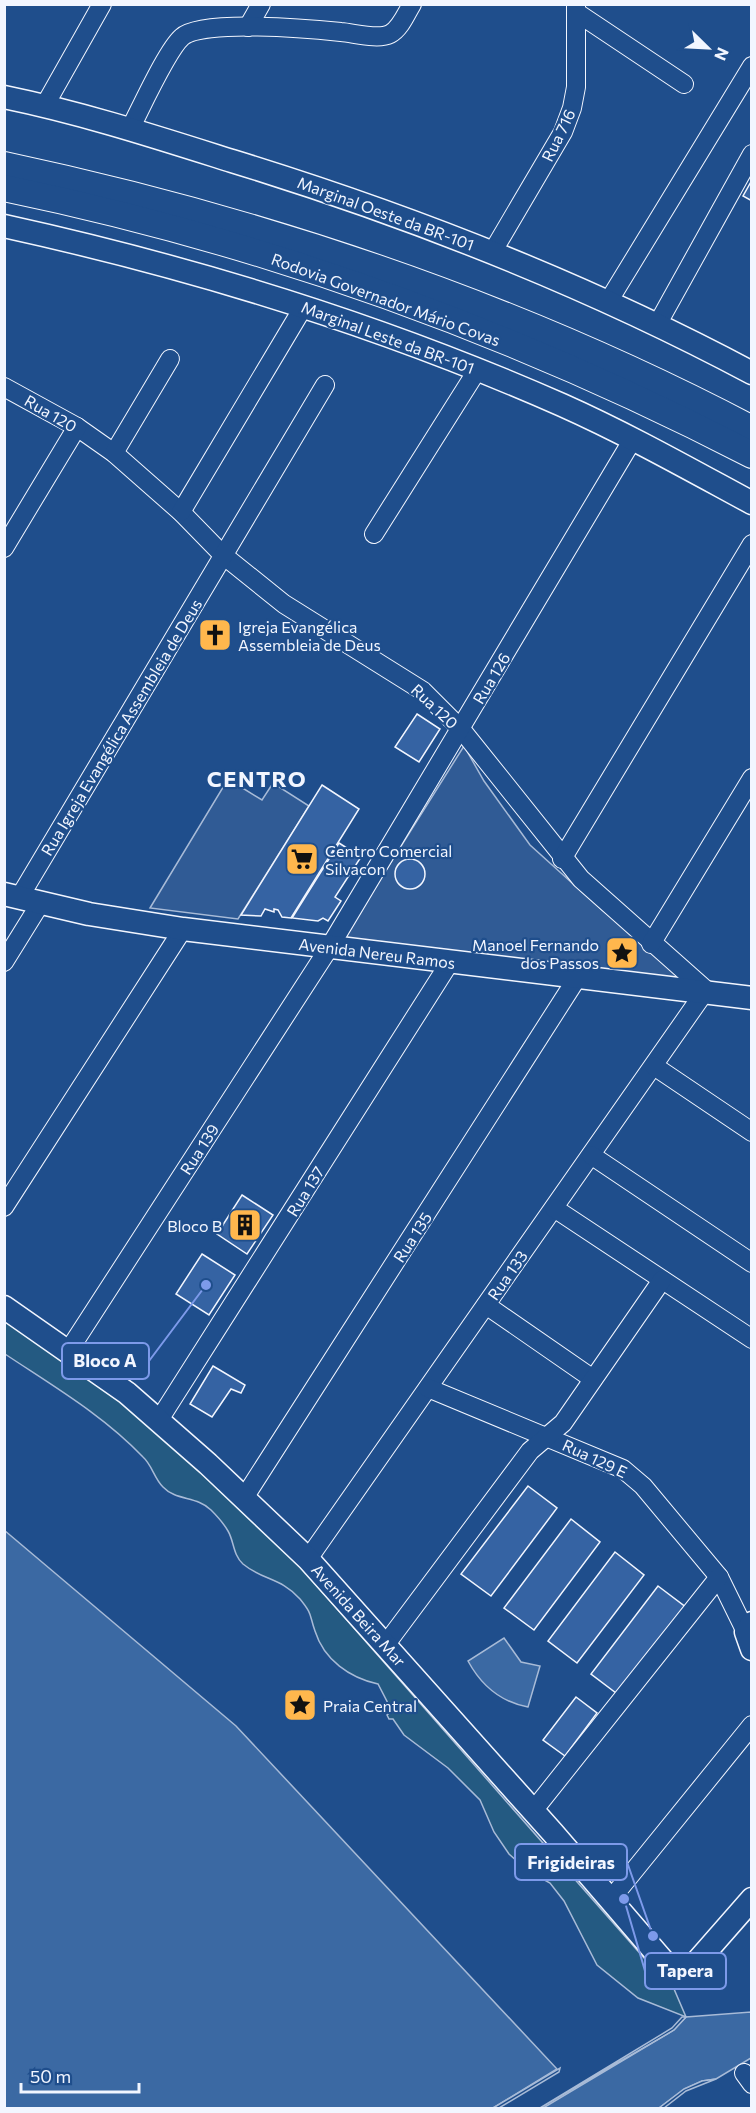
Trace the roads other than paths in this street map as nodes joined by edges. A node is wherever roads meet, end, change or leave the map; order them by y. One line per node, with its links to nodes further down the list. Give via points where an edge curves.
1 (102, 4): 9 (street)
2 (261, 4): 5 (street)
3 (412, 4): 5 (street, via 395,31 381,36)
4 (576, 8): 7 (street); 15 (street, Rua 716, via 576,87 570,114)
5 (248, 27): 10 (street, via 197,29 182,36)
6 (752, 66): 16 (street)
7 (684, 84)
8 (4, 97): 9 (main road, Marginal Oeste da BR-101)
9 (45, 105): 10 (main road, Marginal Oeste da BR-101)
10 (130, 129): 15 (main road, Marginal Oeste da BR-101, via 340,195)
11 (752, 154): 18 (street)
12 (4, 165): 25 (highway, Rodovia Governador Mário Covas, via 196,211 382,271 582,348)
13 (4, 188): 28 (highway, Rodovia Governador Mário Covas, via 153,223 358,285 571,369)
14 (4, 226): 17 (main road, Marginal Leste da BR-101)
15 (493, 251): 16 (main road, Marginal Oeste da BR-101)
16 (608, 302): 18 (main road, Marginal Oeste da BR-101)
17 (304, 306): 21 (main road, Marginal Leste da BR-101); 30 (street)
18 (657, 325): 20 (main road, Marginal Oeste da BR-101)
19 (170, 359): 27 (street)
20 (749, 366)
21 (478, 369): 26 (main road, Marginal Leste da BR-101); 31 (street)
22 (325, 385): 34 (street, Rua Igreja Evangélica Assembleia de Deus)
23 (4, 387): 24 (street, Rua 120)
24 (77, 427): 27 (street, Rua 120); 33 (street)
25 (752, 429)
26 (633, 439): 29 (main road, Marginal Leste da BR-101); 35 (street, Rua 126)
27 (114, 453): 30 (street, Rua 120)
28 (752, 455)
29 (752, 503)
30 (181, 512): 34 (street, Rua 120)
31 (374, 534)
32 (752, 544): 37 (street)
33 (4, 548)
34 (223, 555): 35 (street, Rua 120, via 284,604 408,680); 38 (street, Rua Igreja Evangélica Assembleia de Deus)
35 (461, 729): 37 (street, Rua 120); 41 (street, Rua 126)
36 (752, 778): 40 (street)
37 (562, 859): 40 (street, Rua 120)
38 (21, 899): 39 (main road, Avenida Nereu Ramos); 42 (street, Rua Igreja Evangélica Assembleia de Deus)
39 (183, 929): 41 (main road, Avenida Nereu Ramos); 50 (street)
40 (651, 944): 45 (street, Rua 120)
41 (329, 948): 43 (main road, Avenida Nereu Ramos); 57 (street, Rua 139)
42 (4, 962)
43 (450, 962): 44 (main road, Avenida Nereu Ramos); 60 (street, Rua 137)
44 (579, 975): 45 (main road, Avenida Nereu Ramos); 62 (street, Rua 135)
45 (706, 990): 46 (main road, Avenida Nereu Ramos); 47 (street, Rua 133)
46 (752, 998)
47 (654, 1066): 48 (street); 49 (street, Rua 133)
48 (752, 1132)
49 (591, 1155): 51 (street, Rua 133); 52 (street)
50 (4, 1208)
51 (554, 1208): 53 (street); 54 (street, Rua 133)
52 (752, 1263)
53 (662, 1280): 56 (street); 58 (street)
54 (486, 1305): 58 (street); 59 (street, Rua 133)
55 (4, 1307): 57 (main road, Avenida Beira Mar)
56 (752, 1340)
57 (69, 1350): 60 (main road, Avenida Beira Mar)
58 (593, 1379): 61 (street, via 563,1423)
59 (428, 1388): 61 (street, Rua 129 E); 63 (street, Rua 133)
60 (159, 1420): 62 (main road, Avenida Beira Mar)
61 (548, 1437): 64 (street, Rua 129 E, via 614,1464 634,1477); 66 (street, via 530,1451)
62 (244, 1498): 63 (main road, Avenida Beira Mar)
63 (308, 1559): 66 (main road, Avenida Beira Mar)
64 (719, 1577): 65 (street, Rua 129 E); 68 (street)
65 (750, 1635)
66 (386, 1644): 68 (main road, Avenida Beira Mar)
67 (752, 1725): 69 (street)
68 (533, 1811): 69 (main road, Avenida Beira Mar)
69 (611, 1899): 70 (main road, Avenida Beira Mar, via 670,1969 684,1970 695,1964)
70 (752, 1899)

